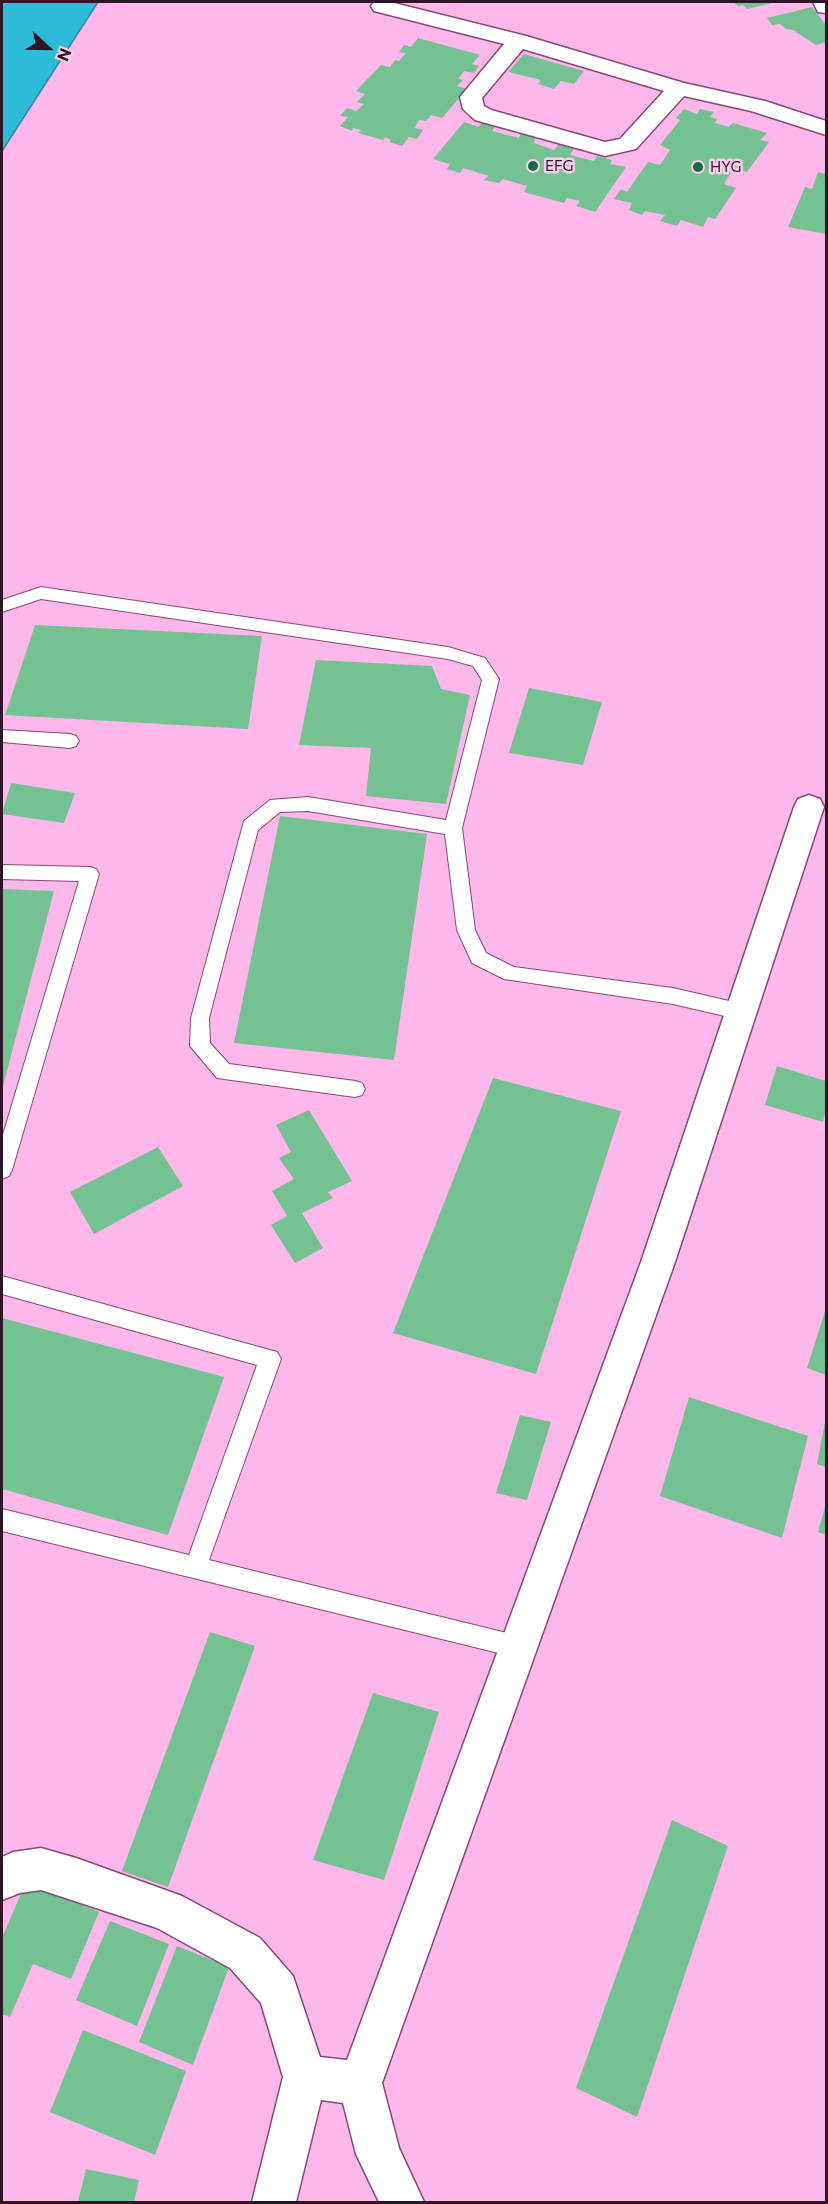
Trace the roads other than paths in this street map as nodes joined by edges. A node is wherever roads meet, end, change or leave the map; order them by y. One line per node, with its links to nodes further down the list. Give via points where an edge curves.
1 (823, 2): 3 (street)
2 (382, 6): 4 (street)
3 (826, 7)
4 (518, 40): 5 (street); 5 (street, via 471,97 474,110 483,115 605,149 628,144)
5 (679, 87): 6 (street)
6 (826, 128)
7 (2, 606): 11 (lane, via 41,593 448,653 479,662 491,679)
8 (2, 736): 9 (lane)
9 (70, 741)
10 (809, 807): 13 (street)
11 (453, 828): 13 (lane, via 466,930 480,958 511,974 673,996); 14 (lane, via 308,804 276,805 250,826 200,1018 200,1046 224,1072)
12 (2, 872): 15 (lane, via 90,874)
13 (742, 1012): 19 (street, via 658,1262)
14 (355, 1089)
15 (2, 1170)
16 (2, 1285): 18 (lane, via 270,1359)
17 (2, 1520): 18 (lane)
18 (195, 1568): 19 (lane)
19 (519, 1647): 22 (street)
20 (2, 1880): 21 (street, via 41,1869 76,1879 167,1911 245,1953 278,1991)
21 (305, 2077): 22 (street); 23 (street)
22 (360, 2083): 24 (street, via 378,2154)
23 (274, 2202)
24 (402, 2202)

